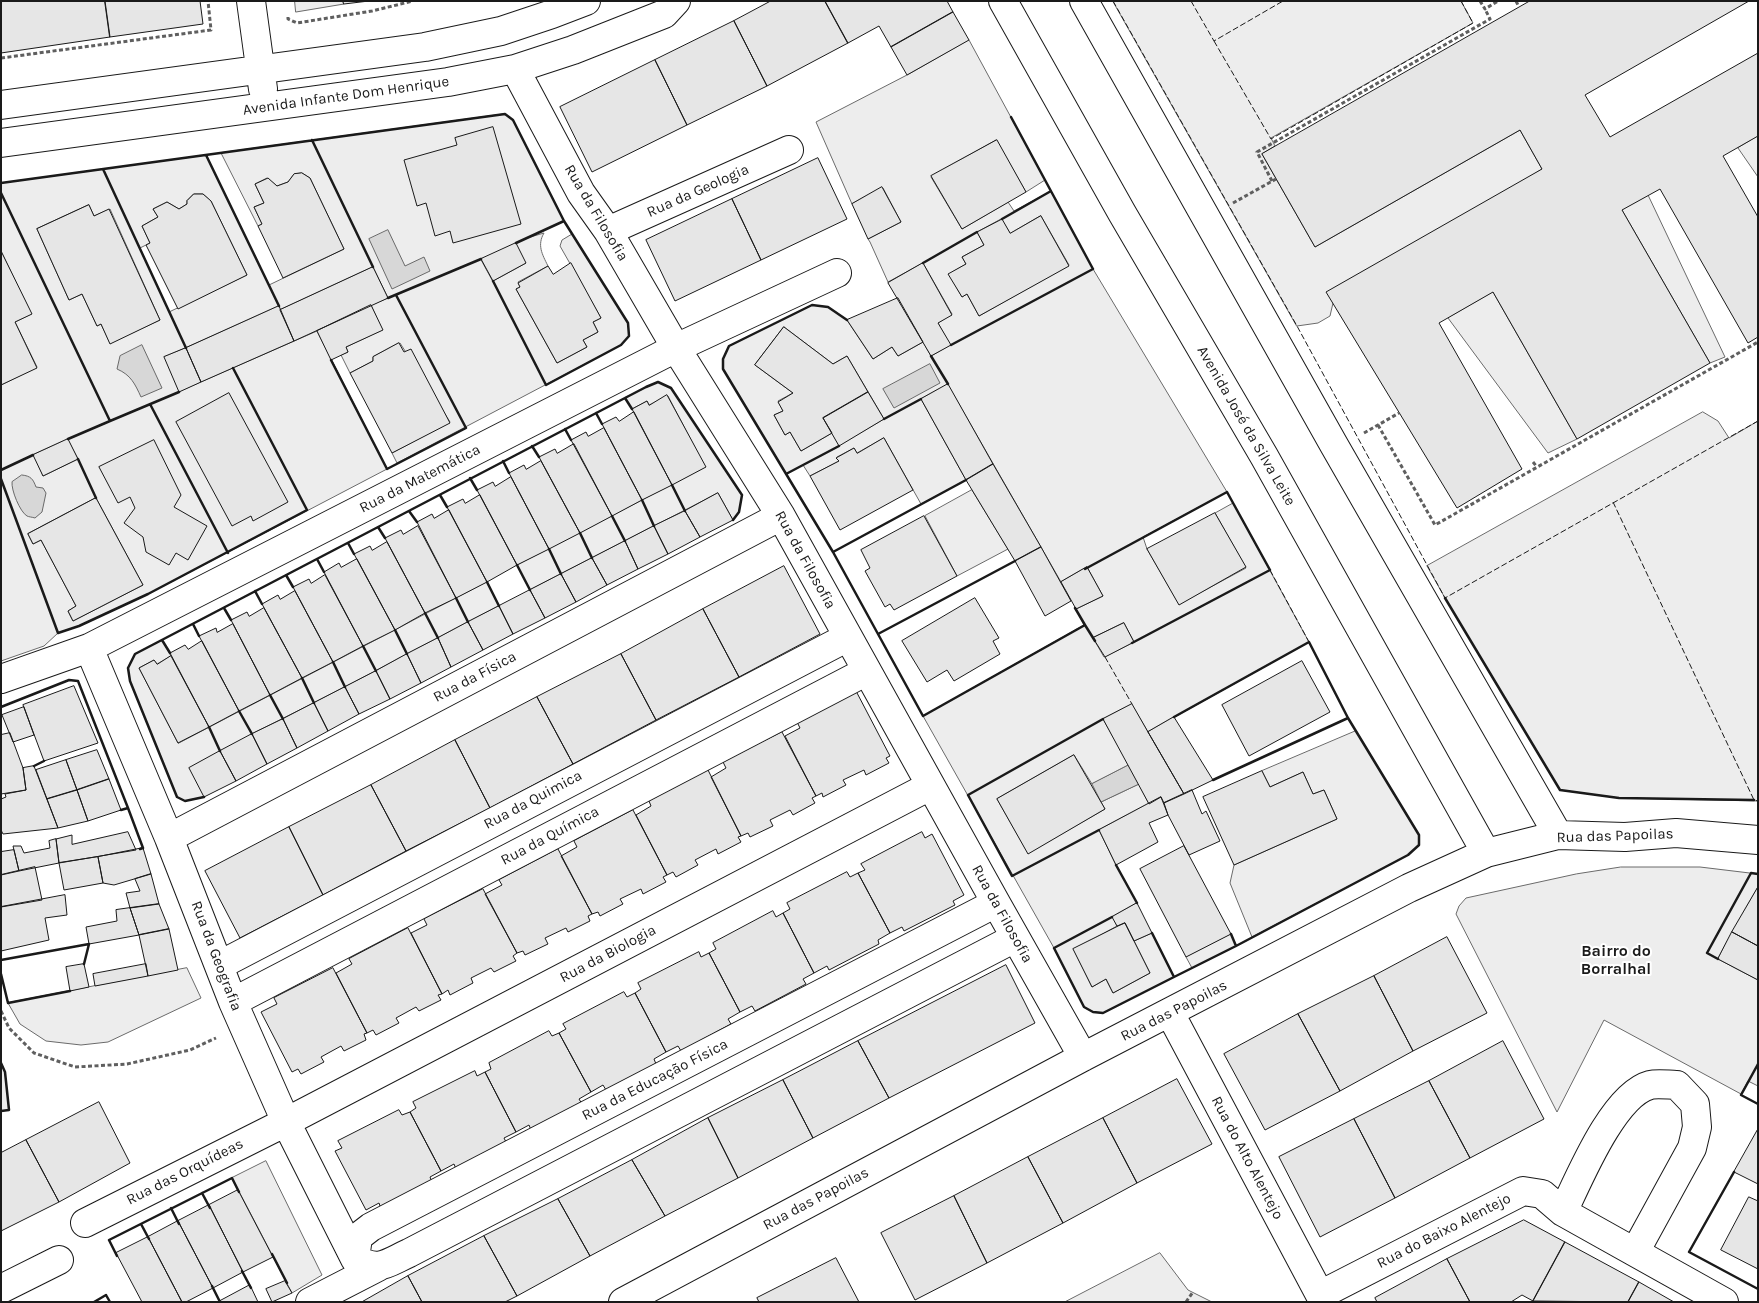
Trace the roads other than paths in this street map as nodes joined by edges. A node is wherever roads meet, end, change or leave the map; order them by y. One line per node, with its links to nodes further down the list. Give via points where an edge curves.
1 (251, 1): 6 (street)
2 (586, 1): 6 (street, via 501,31 425,47)
3 (676, 1): 7 (street, Avenida Infante Dom Henrique, via 664,14)
4 (1003, 1): 26 (street, Avenida José da Silva Leite, via 1122,213 1260,448)
5 (1084, 1): 23 (street)
6 (261, 70): 8 (street); 9 (street)
7 (515, 70): 9 (street, Avenida Infante Dom Henrique); 12 (street, Rua da Filosofia, via 581,193)
8 (1, 105)
9 (266, 107): 10 (street, Avenida Infante Dom Henrique)
10 (1, 143)
11 (789, 150): 12 (street, Rua da Geologia)
12 (608, 231): 14 (street, Rua da Filosofia)
13 (837, 273): 14 (street, Rua da Matemática)
14 (676, 348): 15 (street, Rua da Filosofia); 17 (street, Rua da Matemática)
15 (781, 516): 16 (street, Rua da Filosofia); 24 (street, Rua da Física)
16 (848, 637): 18 (street, Rua da Filosofia); 21 (street, Rua da Quimica)
17 (89, 648): 19 (street, Rua da Matemática); 24 (street, Rua da Geografia)
18 (867, 671): 20 (street, Rua da Filosofia); 22 (street, Rua da Química)
19 (1, 679)
20 (930, 786): 27 (street, Rua da Filosofia); 35 (street, Rua da Biologia)
21 (533, 800): 22 (street, via 534,814 544,829); 29 (street, Rua da Quimica)
22 (556, 832): 30 (street, Rua da Química)
23 (1558, 835): 25 (street, Rua das Papoilas, via 1625,837 1676,833); 26 (street, Rua das Papoilas)
24 (169, 838): 29 (street, Rua da Geografia)
25 (1758, 840)
26 (1486, 853): 31 (street, Rua das Papoilas, via 1409,888)
27 (996, 903): 28 (street, Rua da Filosofia); 33 (street, Rua da Educação Física)
28 (1015, 938): 32 (street, Rua da Filosofia); 34 (street)
29 (220, 965): 30 (street, Rua da Geografia)
30 (233, 1002): 35 (street, Rua da Geografia)
31 (1170, 1013): 32 (street, Rua das Papoilas); 43 (street, Rua do Alto Alentejo)
32 (1083, 1057): 44 (street, Rua das Papoilas)
33 (678, 1068): 34 (street, via 677,1079 683,1094); 40 (street, Rua da Educação Física, via 371,1227 358,1237)
34 (698, 1104): 40 (street, via 409,1253)
35 (286, 1122): 37 (street, Rua das Orquídeas); 40 (street, Rua da Geografia)
36 (1564, 1212): 38 (street, Rua do Baixo Alentejo); 38 (street, via 1616,1111 1631,1096 1650,1085 1677,1085 1696,1104 1697,1126 1692,1148); 43 (street, Rua do Baixo Alentejo, via 1542,1194 1523,1191)
37 (85, 1223)
38 (1635, 1252): 45 (street, Rua do Baixo Alentejo)
39 (59, 1260): 41 (street)
40 (367, 1263): 42 (street)
41 (1, 1289)
42 (316, 1298)
43 (1322, 1298)
44 (623, 1302)
45 (1724, 1302)

